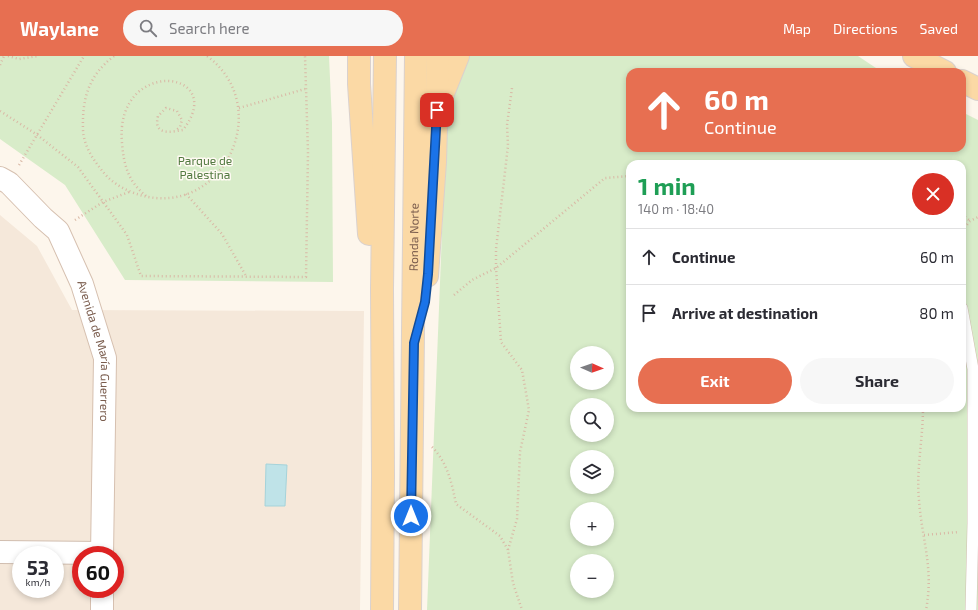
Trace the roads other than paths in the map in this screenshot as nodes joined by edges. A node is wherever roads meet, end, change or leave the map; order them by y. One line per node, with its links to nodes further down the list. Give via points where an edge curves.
1 (352, 56): 10 (main road)
2 (359, 56): 10 (main road)
3 (385, 56): 14 (main road)
4 (416, 56): 16 (main road, Ronda Norte)
5 (438, 56): 12 (main road)
6 (458, 56): 12 (main road)
7 (914, 56): 8 (main road)
8 (937, 68)
9 (966, 83): 11 (main road)
10 (359, 84): 14 (main road, via 370,240)
11 (978, 89)
12 (437, 110): 16 (main road, via 425,302)
13 (4, 180): 17 (street, Avenida de María Guerrero, via 58,231 82,284 105,358)
14 (382, 289): 22 (main road)
15 (966, 330): 24 (lane, via 973,368)
16 (414, 343): 23 (main road, Ronda Norte)
17 (102, 546)
18 (0, 552): 19 (street)
19 (72, 553)
20 (102, 598): 21 (street)
21 (102, 610)
22 (382, 610)
23 (410, 610)
24 (971, 610)

